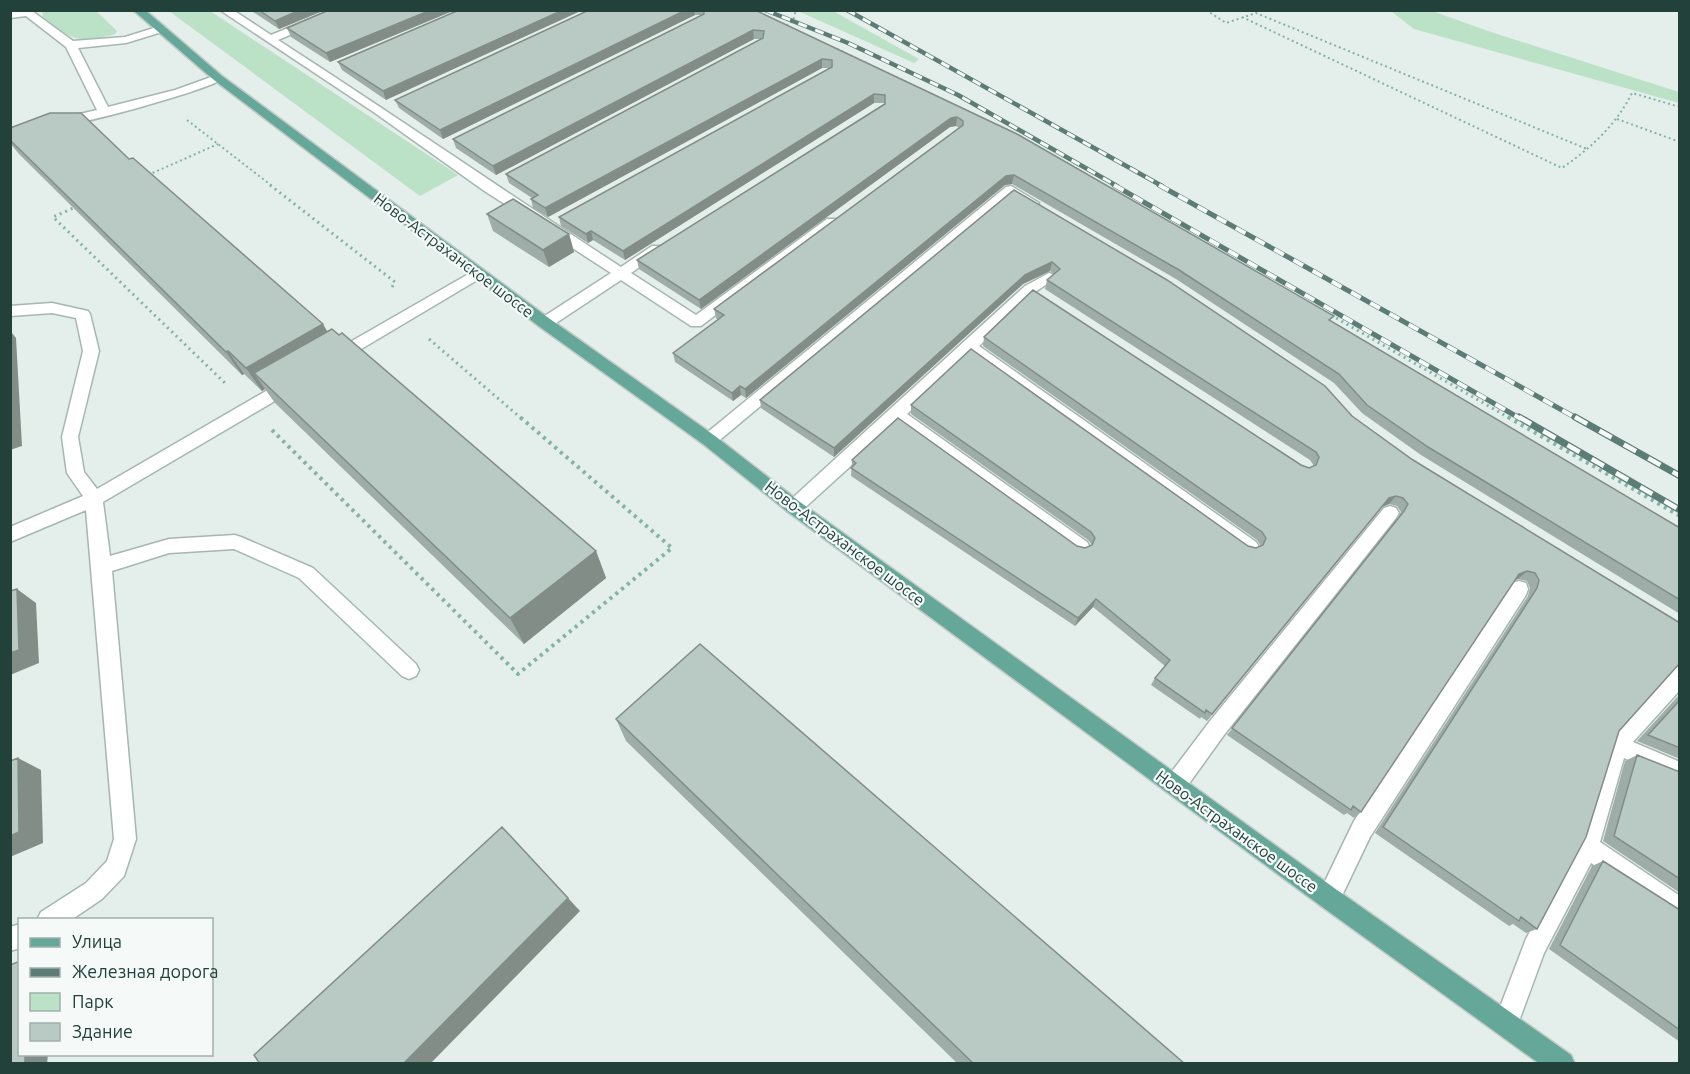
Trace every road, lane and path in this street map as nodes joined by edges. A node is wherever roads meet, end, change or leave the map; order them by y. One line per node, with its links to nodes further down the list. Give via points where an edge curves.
1 (138, 10): 9 (main road, Ново-Астраханское шоссе)
2 (225, 10): 12 (street)
3 (344, 10): 12 (street)
4 (796, 10): 8 (path, via 793,21)
5 (1206, 10): 7 (path, via 1226,23)
6 (10, 15): 13 (street, via 28,13)
7 (1242, 17): 24 (path, via 1256,13); 24 (path, via 1562,168)
8 (784, 26): 10 (path); 11 (path)
9 (161, 29): 13 (street, via 126,40); 15 (main road, Ново-Астраханское шоссе)
10 (795, 31)
11 (776, 32)
12 (270, 39): 30 (street, via 385,108)
13 (71, 45): 18 (street)
14 (826, 45): 20 (path)
15 (218, 78): 16 (street); 31 (main road, Ново-Астраханское шоссе)
16 (160, 98): 18 (street); 23 (path)
17 (1680, 106): 19 (path, via 1632,93)
18 (105, 113): 21 (street)
19 (1617, 119): 22 (path); 24 (path)
20 (989, 121)
21 (53, 124)
22 (1680, 142)
23 (218, 144): 25 (path); 34 (path, via 394,282)
24 (1587, 149)
25 (146, 176)
26 (84, 204): 43 (path, via 53,217)
27 (1042, 209): 46 (street, via 1011,190)
28 (840, 216): 30 (street, via 696,322)
29 (671, 240): 30 (street)
30 (622, 272): 38 (street)
31 (479, 273): 38 (main road, Ново-Астраханское шоссе); 41 (street)
32 (1049, 278): 33 (street)
33 (1030, 289): 35 (street); 40 (street)
34 (389, 292)
35 (1050, 302)
36 (1321, 310): 50 (path)
37 (10, 311): 47 (street, via 52,308 83,314 91,351 70,437 76,473)
38 (545, 323): 46 (main road, Ново-Астраханское шоссе)
39 (428, 338): 45 (path, via 672,548 518,674)
40 (969, 346): 44 (street); 53 (street)
41 (321, 366)
42 (300, 378): 47 (street)
43 (234, 392)
44 (896, 415): 48 (street); 52 (street)
45 (272, 430)
46 (709, 440): 48 (main road, Ново-Астраханское шоссе)
47 (94, 500): 51 (street); 54 (street)
48 (794, 507): 60 (main road, Ново-Астраханское шоссе)
49 (1390, 513): 60 (street)
50 (1680, 516)
51 (10, 535)
52 (1081, 547)
53 (1250, 547)
54 (102, 566): 56 (street, via 169,546 236,542 306,573); 64 (street, via 125,839 116,868 94,891)
55 (1519, 589): 62 (street, via 1362,828)
56 (409, 670)
57 (1680, 675): 58 (street)
58 (1617, 745): 59 (street); 61 (street)
59 (1680, 774)
60 (1175, 785): 62 (main road, Ново-Астраханское шоссе)
61 (1587, 848): 63 (street); 65 (street, via 1534,947)
62 (1329, 898): 65 (main road, Ново-Астраханское шоссе)
63 (1680, 910)
64 (52, 918)
65 (1506, 1023): 66 (main road, Ново-Астраханское шоссе)
66 (1562, 1064)

